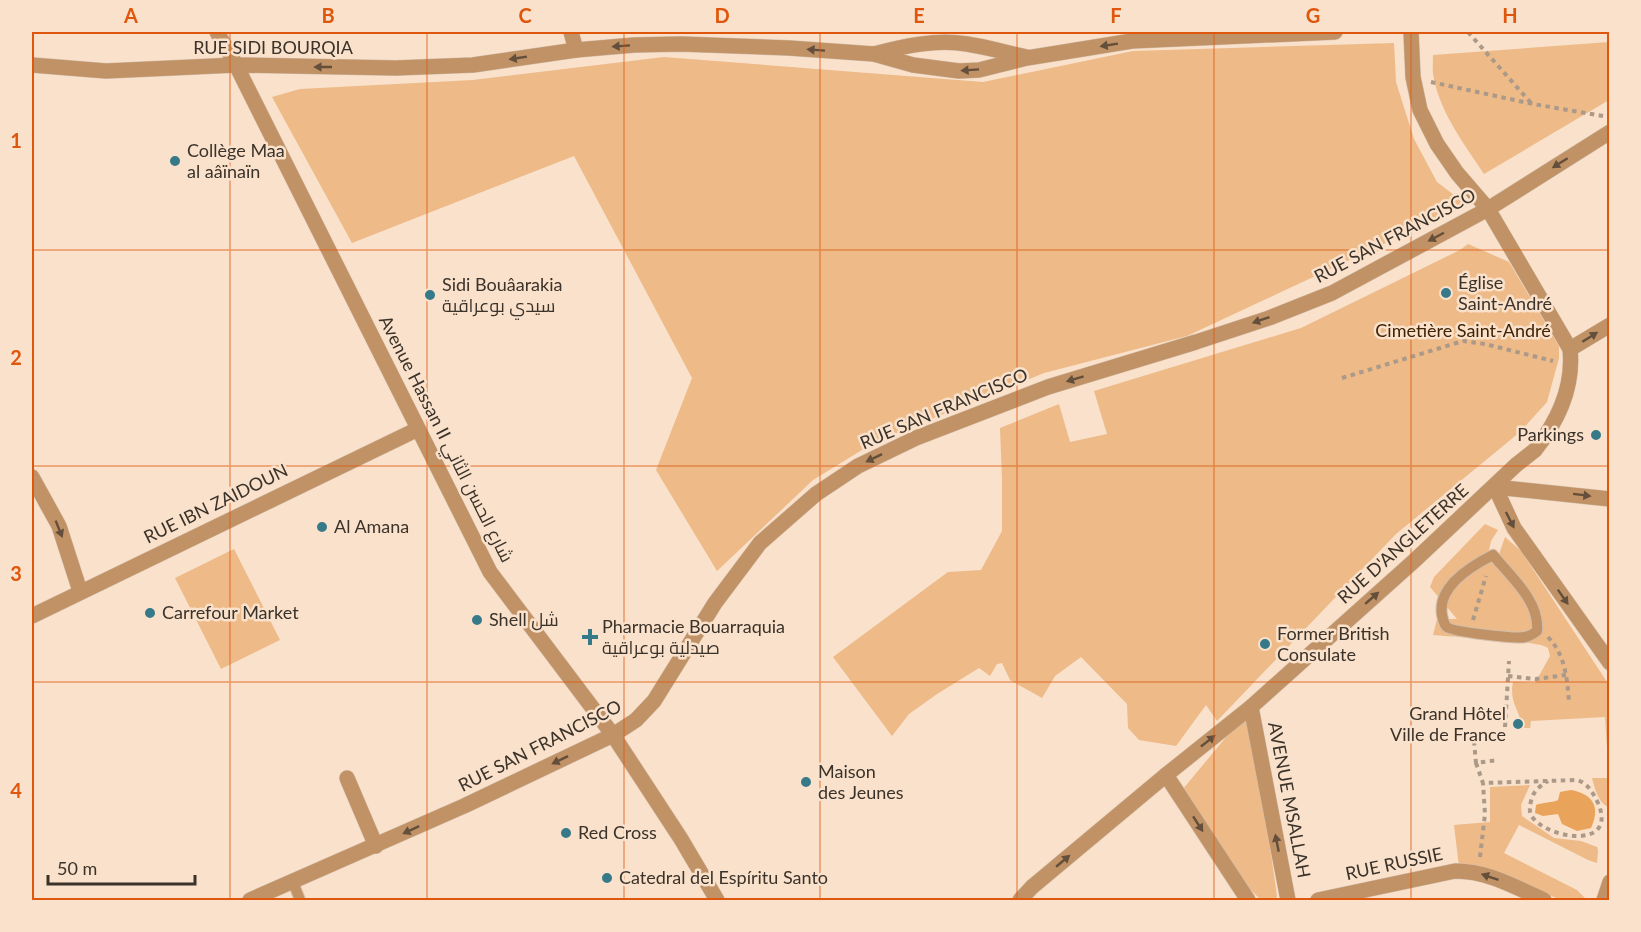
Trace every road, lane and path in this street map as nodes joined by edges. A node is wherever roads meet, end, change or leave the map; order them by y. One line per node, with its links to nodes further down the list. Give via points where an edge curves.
1 (217, 32): 11 (street, Avenue Hassan II شارع الحسن الثاني)
2 (571, 32): 7 (street)
3 (1335, 32): 9 (street, RUE SIDI BOURQIA, one-way to 9, via 1132,41)
4 (1411, 32): 12 (street, RUE D'ANGLETERRE)
5 (1468, 32): 13 (path)
6 (965, 37): 8 (street, RUE SIDI BOURQIA); 9 (street, RUE SIDI BOURQIA)
7 (576, 50): 8 (street, RUE SIDI BOURQIA, one-way to 7, via 681,44); 11 (street, RUE SIDI BOURQIA, one-way to 11, via 473,65)
8 (874, 54): 9 (street, RUE SIDI BOURQIA, one-way to 8, via 997,67 960,71 913,65)
9 (1027, 57)
10 (32, 65): 11 (street, RUE SIDI BOURQIA, via 106,71)
11 (236, 65): 21 (street, Avenue Hassan II شارع الحسن الثاني)
12 (1413, 77): 13 (path); 16 (street, RUE D'ANGLETERRE, via 1420,110 1437,144)
13 (1533, 105): 14 (path)
14 (1610, 117)
15 (1610, 132): 16 (street, RUE SAN FRANCISCO, one-way to 16)
16 (1488, 209): 18 (street, RUE D'ANGLETERRE); 37 (street, RUE SAN FRANCISCO, one-way to 37, via 1332,293 1196,342 1048,387 916,438 858,466 816,494 759,543 715,603 654,701 636,720)
17 (1610, 325): 18 (street, one-way to 17)
18 (1570, 349): 19 (street, RUE D'ANGLETERRE)
19 (1572, 365): 20 (path, via 1463,341); 23 (street, RUE D'ANGLETERRE, via 1563,404 1551,428 1535,450)
20 (1342, 378)
21 (418, 429): 26 (street, RUE IBN ZAIDOUN); 37 (street, Avenue Hassan II شارع الحسن الثاني, via 490,573)
22 (32, 477): 26 (street, one-way to 26, via 58,526)
23 (1495, 487): 24 (street, one-way to 24); 31 (street, one-way to 31, via 1514,528); 35 (street, RUE D'ANGLETERRE, one-way to 23)
24 (1610, 499)
25 (1493, 555): 28 (lane, via 1529,599 1537,618); 29 (path, via 1474,611); 29 (lane, via 1458,577 1443,599 1442,614 1447,627)
26 (80, 591): 27 (street, RUE IBN ZAIDOUN)
27 (32, 616)
28 (1537, 631): 29 (lane, via 1526,637); 32 (path, via 1556,646)
29 (1471, 633)
30 (1509, 661): 33 (path)
31 (1610, 663)
32 (1566, 675): 33 (path, via 1536,679); 34 (path)
33 (1508, 676): 36 (path)
34 (1569, 701)
35 (1251, 707): 41 (street, RUE D'ANGLETERRE, one-way to 35); 54 (street, AVENUE MSALLAH, one-way to 35)
36 (1505, 726)
37 (613, 735): 45 (street, RUE SAN FRANCISCO, one-way to 45); 51 (street, Avenue Hassan II شارع الحسن الثاني)
38 (1474, 741): 40 (path)
39 (1498, 760): 40 (path)
40 (1476, 763): 44 (path)
41 (1166, 775): 52 (street, RUE D'ANGLETERRE, one-way to 41); 53 (street, one-way to 53)
42 (347, 778): 45 (street)
43 (1548, 781): 43 (path, via 1577,780 1587,785 1600,814 1591,835 1570,836 1532,817 1532,796); 44 (path)
44 (1483, 783): 46 (path, via 1485,814)
45 (376, 846): 47 (street, RUE SAN FRANCISCO)
46 (1477, 872): 55 (street, RUE RUSSIE, via 1441,873); 56 (street, RUE RUSSIE, one-way to 46)
47 (293, 882): 49 (street, RUE SAN FRANCISCO); 50 (lane)
48 (1610, 882): 57 (street)
49 (250, 900)
50 (300, 900)
51 (717, 900)
52 (1020, 900)
53 (1248, 900)
54 (1288, 900)
55 (1318, 900)
56 (1544, 900)
57 (1604, 900)

